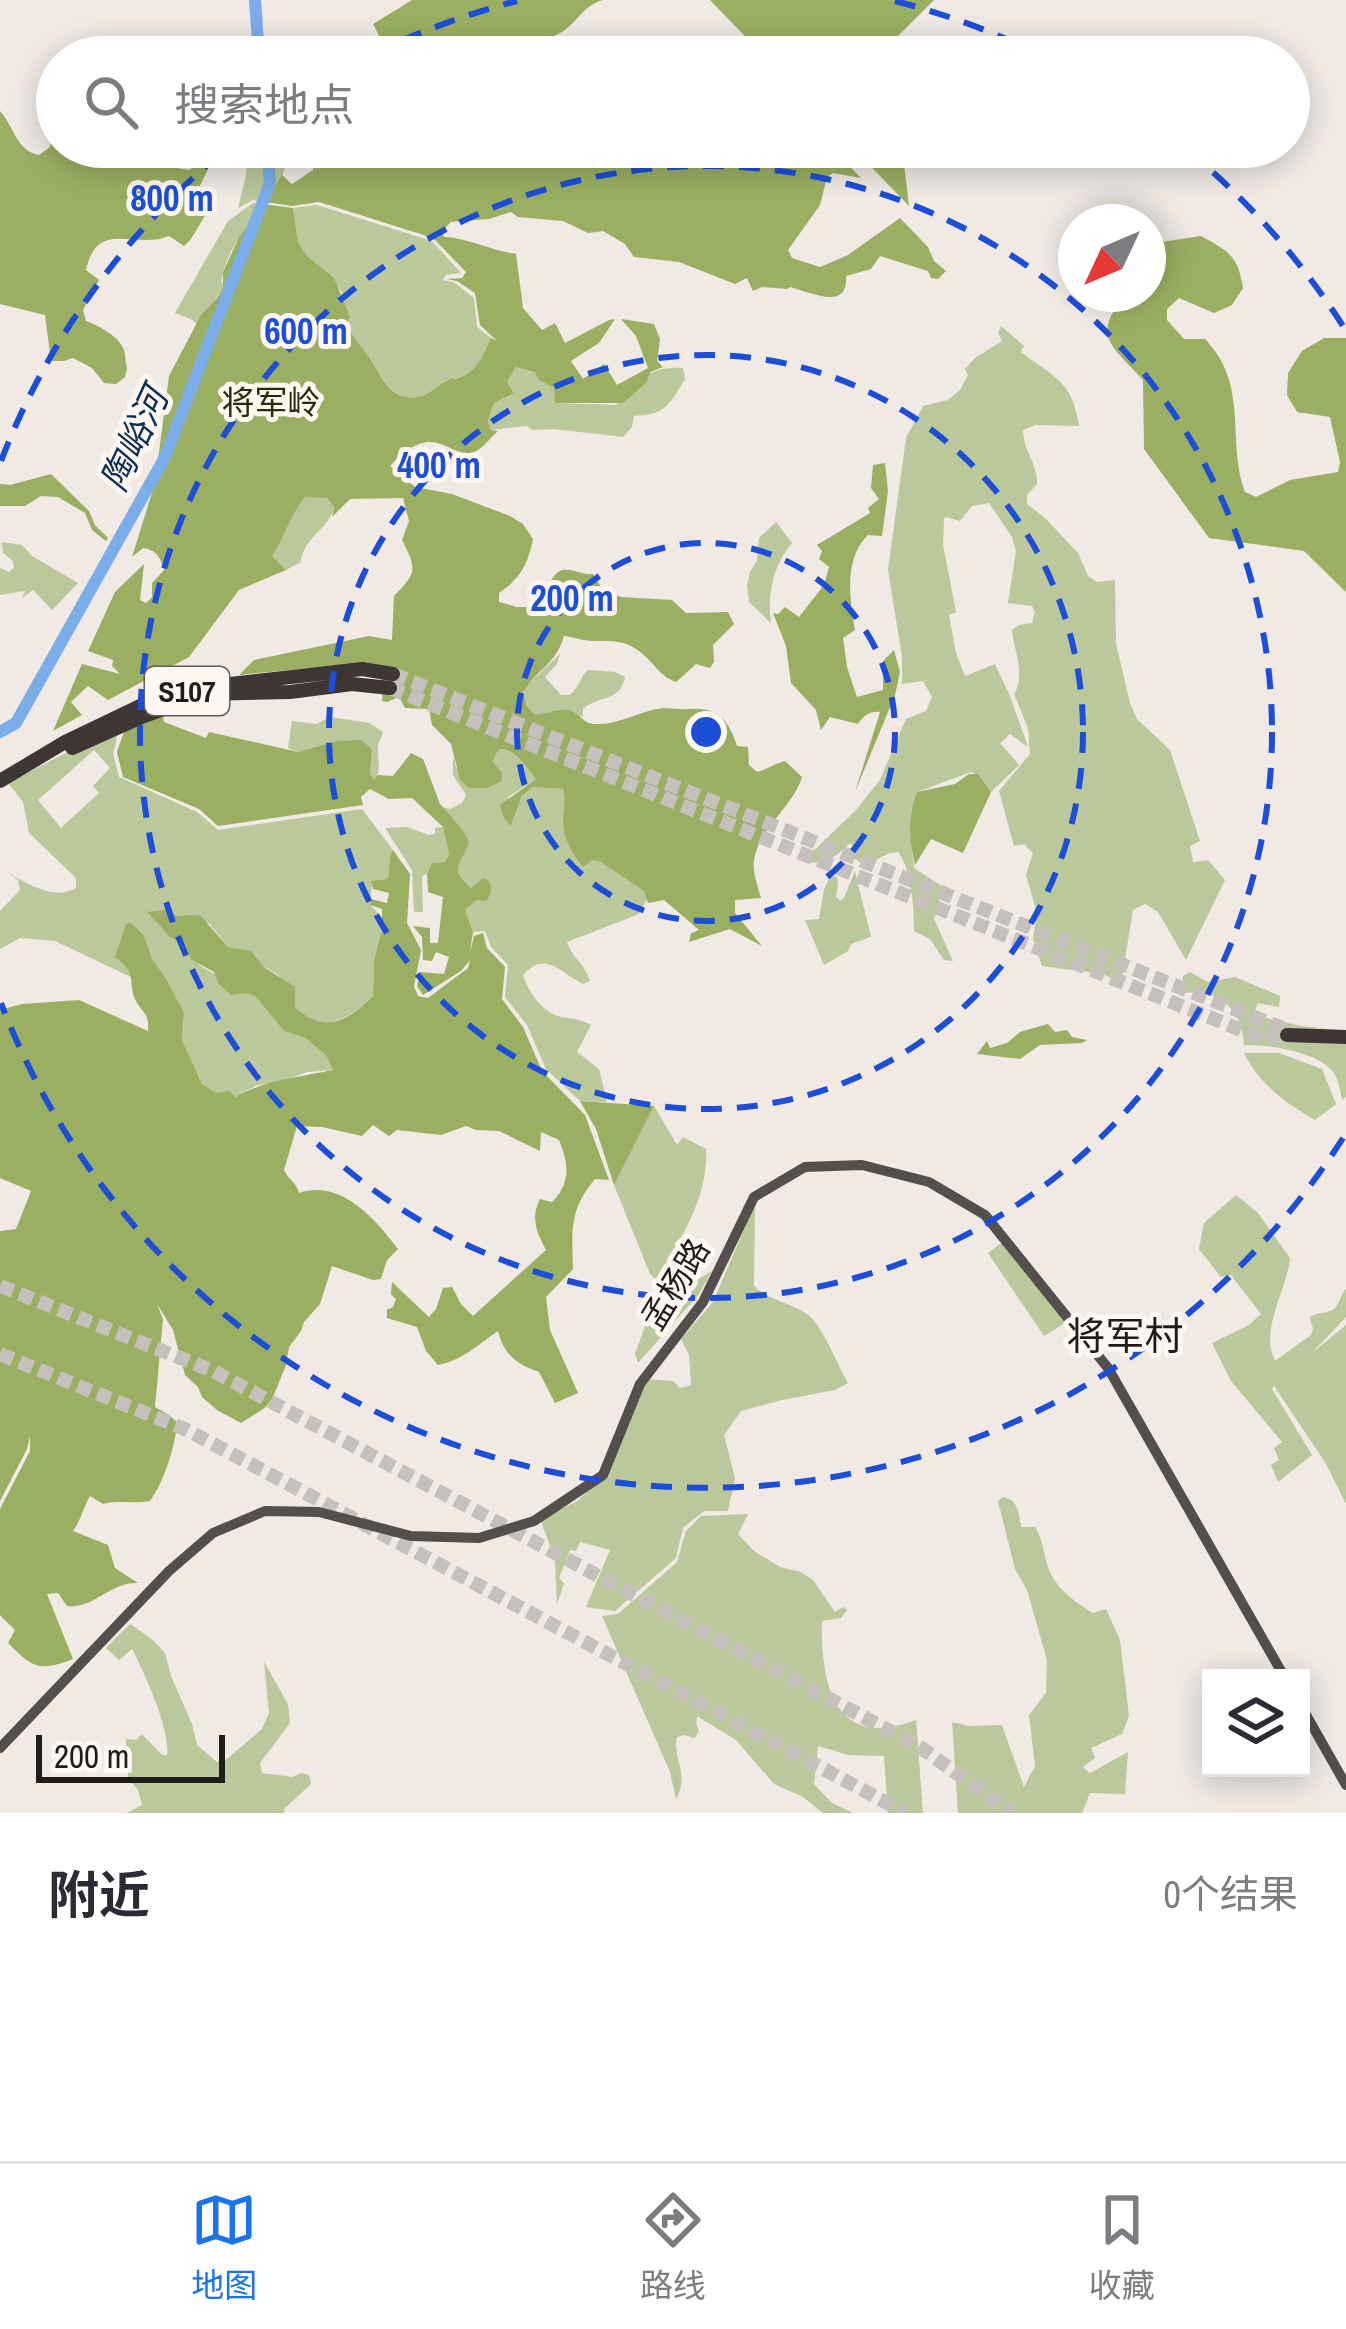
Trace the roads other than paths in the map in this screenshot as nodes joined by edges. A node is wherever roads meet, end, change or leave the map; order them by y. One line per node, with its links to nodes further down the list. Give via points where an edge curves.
1 (392, 681): 2 (highway, S107, via 362,669 203,687 65,742)
2 (0, 785)
3 (1287, 1032): 4 (highway)
4 (1346, 1034)
5 (1280, 1669): 7 (main road, 孟杨路, via 1108,1368 985,1215 929,1182 862,1165 806,1167 754,1197 704,1302 640,1384 603,1475 534,1521 479,1538 411,1536 320,1512 265,1511 213,1533)
6 (1310, 1722): 8 (main road)
7 (0, 1748)
8 (1346, 1785)

